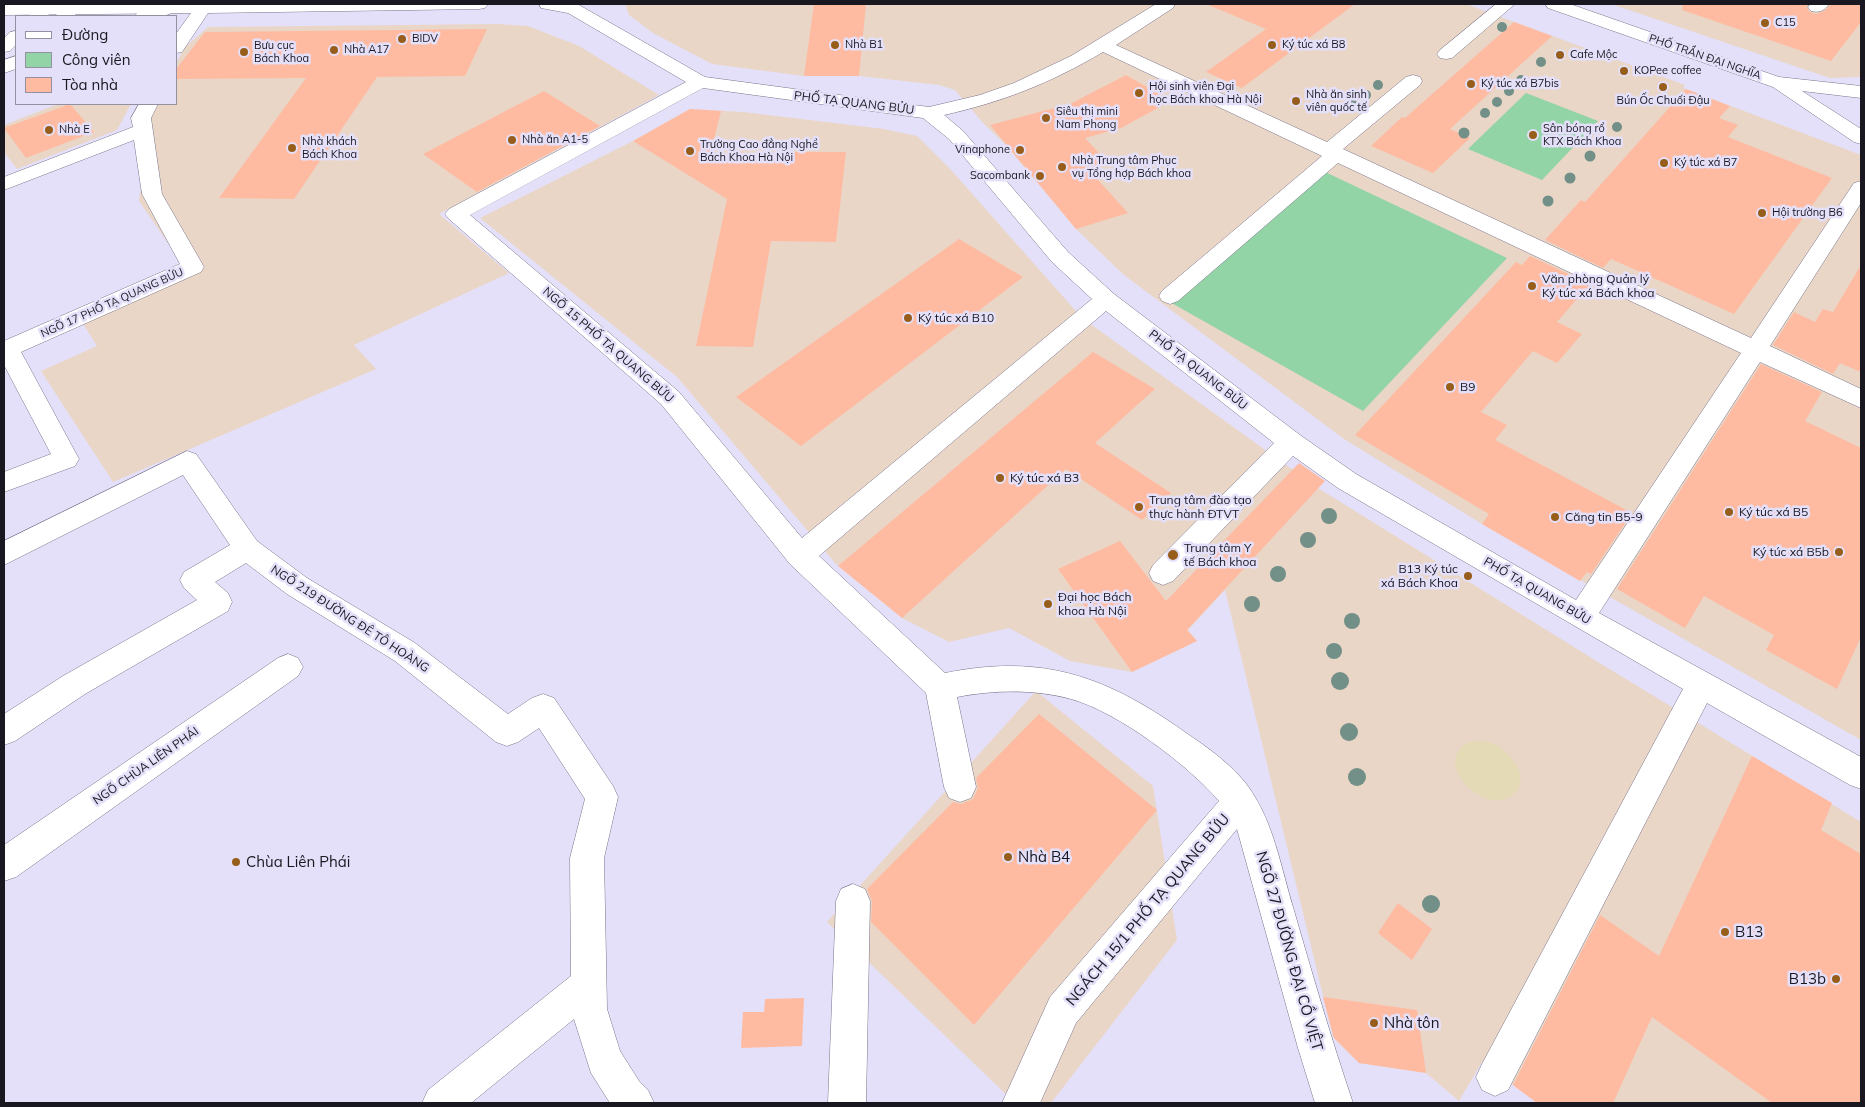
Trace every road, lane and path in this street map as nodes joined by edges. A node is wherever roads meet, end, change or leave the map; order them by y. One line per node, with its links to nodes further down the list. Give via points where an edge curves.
1 (479, 4): 6 (street)
2 (548, 4): 9 (street, PHỐ TẠ QUANG BỬU)
3 (1167, 4): 15 (street, via 1143,11)
4 (1506, 4): 17 (street)
5 (1554, 4): 22 (street, PHỐ TRẦN ĐẠI NGHĨA)
6 (204, 5): 7 (street); 14 (street)
7 (170, 8): 8 (street); 12 (street)
8 (71, 9): 11 (street)
9 (584, 9): 21 (street, PHỐ TẠ QUANG BỬU)
10 (4, 10): 11 (street)
11 (44, 10)
12 (147, 15)
13 (15, 37): 16 (street)
14 (178, 45)
15 (1102, 45): 25 (street, via 1021,87 967,105); 28 (street)
16 (4, 47)
17 (1446, 54)
18 (15, 62): 19 (street)
19 (4, 68)
20 (1413, 81): 28 (street)
21 (700, 82): 25 (street, PHỐ TẠ QUANG BỬU); 40 (street, NGÕ 15 PHỐ TẠ QUANG BỬU, via 456,214 670,398)
22 (1776, 82): 23 (street, PHỐ TRẦN ĐẠI NGHĨA); 27 (street)
23 (1861, 92)
24 (148, 105): 26 (street, NGÕ 17 PHỐ TẠ QUANG BỬU, via 141,118)
25 (929, 112): 32 (street, PHỐ TẠ QUANG BỬU, via 956,136 1060,257)
26 (142, 130): 29 (street); 33 (street, NGÕ 17 PHỐ TẠ QUANG BỬU, via 152,194 193,267)
27 (1861, 138)
28 (1332, 153): 31 (street); 34 (street)
29 (4, 184)
30 (1861, 187): 34 (street)
31 (1170, 296)
32 (1106, 299): 36 (street, PHỐ TẠ QUANG BỬU); 40 (street)
33 (5, 350): 37 (street, via 66,459)
34 (1755, 350): 35 (street); 42 (street)
35 (1861, 399)
36 (1291, 442): 41 (street); 42 (street, PHỐ TẠ QUANG BỬU, via 1347,481)
37 (4, 482)
38 (247, 550): 39 (street, via 187,461); 46 (street, via 194,580 218,602 74,685); 52 (street, NGÕ 219 ĐƯỜNG ĐÊ TÔ HOÀNG, via 297,586 405,652 507,732 542,708 602,797 587,858)
39 (4, 554)
40 (800, 556): 45 (street, NGÕ 15 PHỐ TẠ QUANG BỬU)
41 (1163, 573)
42 (1581, 617): 44 (street, PHỐ TẠ QUANG BỬU)
43 (288, 667): 50 (street, NGÕ CHÙA LIÊN PHÁI)
44 (1701, 684): 47 (street, PHỐ TẠ QUANG BỬU); 53 (street)
45 (940, 687): 48 (street); 49 (street, via 985,679 1030,680 1072,686 1106,698 1170,738 1220,779)
46 (4, 731)
47 (1861, 774)
48 (960, 787)
49 (1240, 801): 57 (street, NGÁCH 15/1 PHỐ TẠ QUANG BỬU, via 1063,1010); 58 (street, NGÕ 27 ĐƯỜNG ĐẠI CỒ VIỆT, via 1253,827)
50 (4, 865)
51 (853, 901): 56 (street)
52 (589, 984): 54 (street); 55 (street, NGÕ 219 ĐƯỜNG ĐÊ TÔ HOÀNG, via 589,1009 604,1060)
53 (1495, 1077)
54 (441, 1103)
55 (635, 1103)
56 (847, 1103)
57 (1021, 1103)
58 (1334, 1103)

